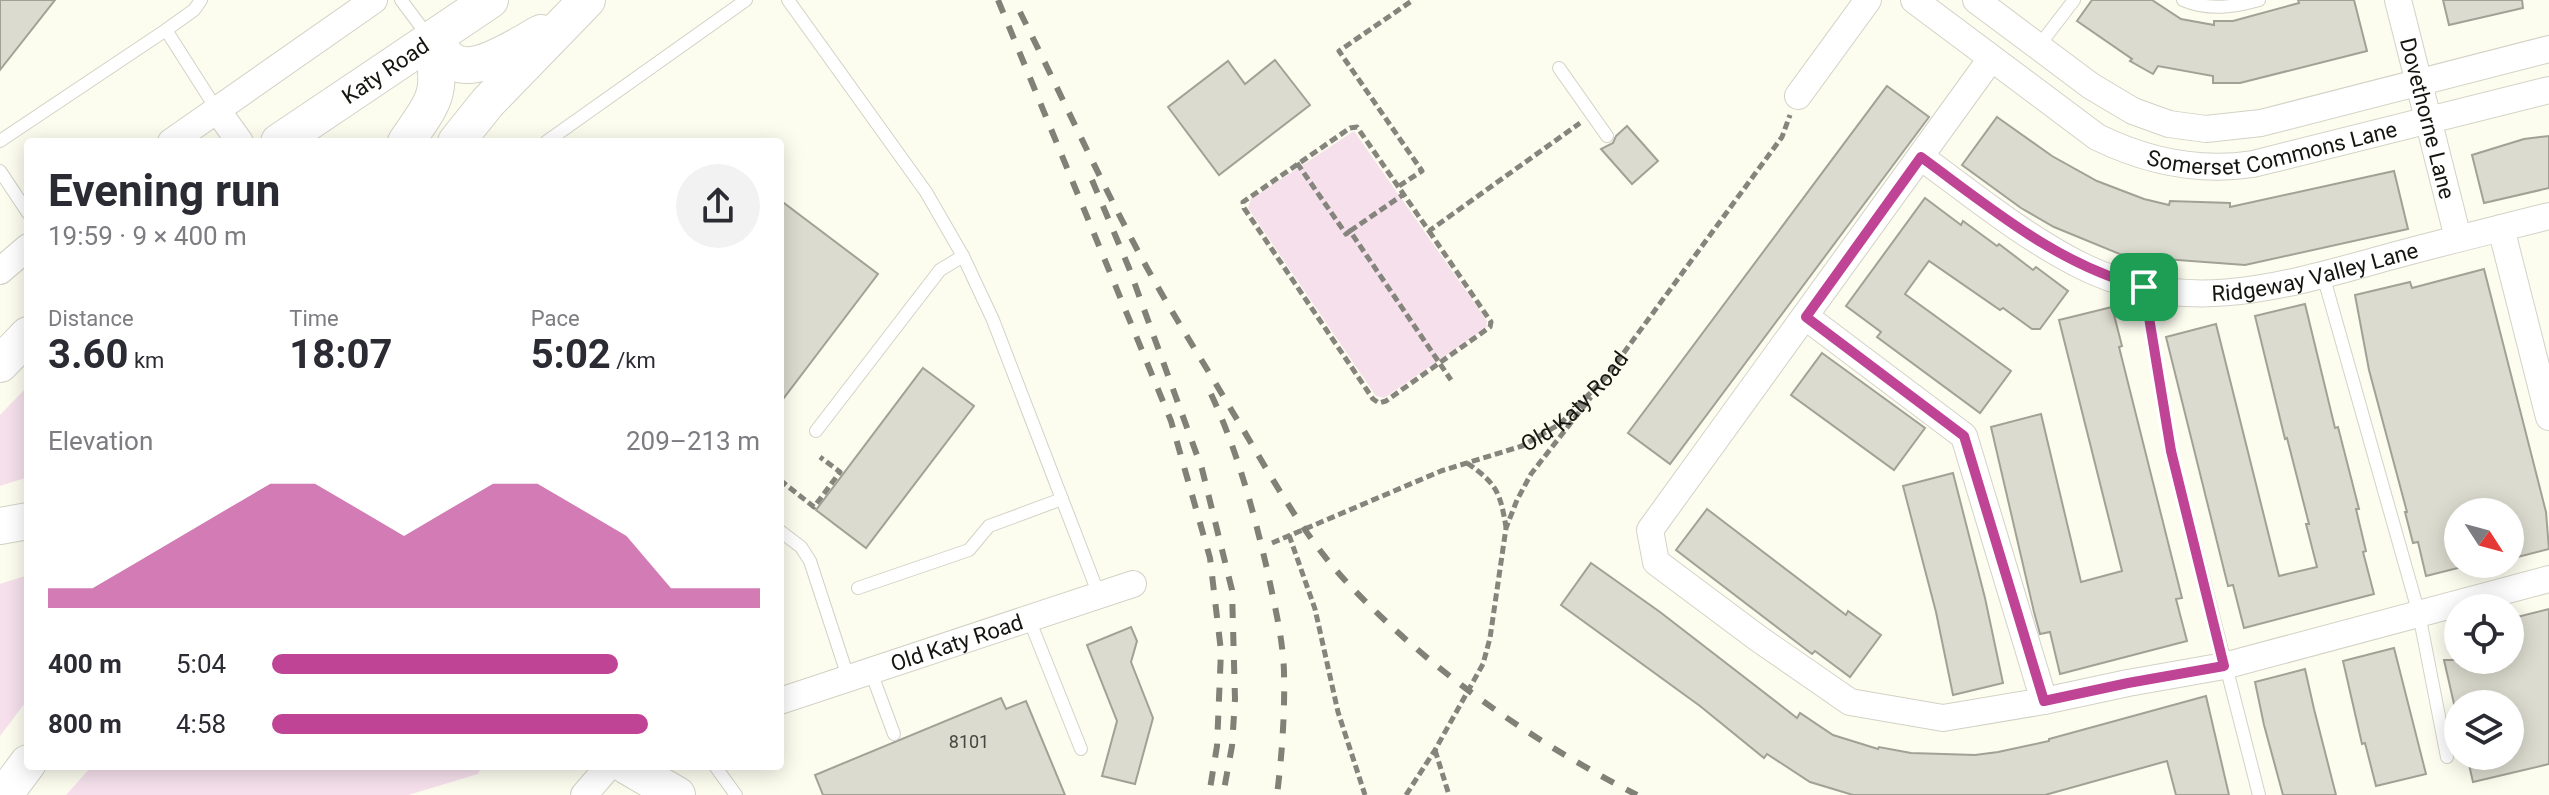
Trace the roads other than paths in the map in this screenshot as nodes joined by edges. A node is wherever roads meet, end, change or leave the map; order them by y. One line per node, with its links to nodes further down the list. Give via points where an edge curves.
1 (201, 0): 15 (lane)
2 (374, 0): 25 (street)
3 (401, 0): 16 (lane)
4 (490, 0): 16 (main road, Katy Road)
5 (746, 0): 33 (lane)
6 (788, 0): 42 (lane, via 926,192)
7 (1868, 0): 24 (street)
8 (1914, 0): 19 (street, Somerset Commons Lane)
9 (1976, 0): 17 (street, Somerset Commons Lane)
10 (2074, 0): 17 (lane)
11 (2183, 0): 12 (lane, via 2215,8)
12 (2259, 0)
13 (2398, 0): 22 (street, Dovethorne Lane)
14 (578, 9): 16 (main road, via 482,64 455,63); 32 (main road)
15 (166, 30): 25 (lane); 34 (lane)
16 (432, 41): 30 (main road, Katy Road); 31 (main road, via 437,90)
17 (2038, 47): 21 (street); 22 (street, Somerset Commons Lane, via 2133,111 2169,124 2206,129 2261,123)
18 (2549, 49): 22 (street, Somerset Commons Lane)
19 (1990, 60): 21 (street, Somerset Commons Lane); 35 (street)
20 (1559, 68): 27 (lane)
21 (2015, 77): 26 (street, Somerset Commons Lane, via 2097,137 2128,151 2216,167 2253,164)
22 (2419, 81): 26 (street, Dovethorne Lane)
23 (2549, 90): 26 (street, Somerset Commons Lane)
24 (1798, 96)
25 (217, 110): 28 (street); 29 (street)
26 (2428, 120): 40 (street, Dovethorne Lane)
27 (1607, 136)
28 (177, 138)
29 (237, 138)
30 (285, 138)
31 (409, 138)
32 (459, 138)
33 (552, 138)
34 (0, 141)
35 (1921, 157): 45 (street, Ridgeway Valley Lane, via 2047,246 2084,267); 46 (street)
36 (0, 171): 37 (lane)
37 (24, 207)
38 (2549, 216): 39 (street, Ridgeway Valley Lane)
39 (2501, 228): 40 (street, Ridgeway Valley Lane); 49 (street)
40 (2458, 238): 44 (street, Ridgeway Valley Lane)
41 (24, 250): 43 (street)
42 (963, 256): 50 (lane, via 940,270); 51 (lane)
43 (0, 271)
44 (2323, 275): 45 (street, Ridgeway Valley Lane, via 2238,293 2198,295); 59 (lane)
45 (2144, 287): 61 (lane, via 2171,451)
46 (1806, 317): 64 (street, via 1964,436); 64 (street, via 1650,530 1656,562 1850,702 1943,718)
47 (24, 339): 48 (main road)
48 (0, 364)
49 (2549, 417)
50 (816, 431)
51 (1062, 499): 57 (lane, via 989,526 969,550); 58 (lane)
52 (24, 522): 53 (main road)
53 (0, 526)
54 (784, 534): 62 (lane, via 810,561)
55 (2549, 579): 59 (street)
56 (1133, 584): 58 (street, Old Katy Road)
57 (858, 588)
58 (1099, 595): 60 (street, Old Katy Road)
59 (2419, 614): 61 (street); 66 (lane)
60 (1029, 619): 62 (street, Old Katy Road); 67 (lane)
61 (2224, 666): 64 (street); 76 (lane)
62 (860, 676): 63 (street, Old Katy Road); 65 (lane)
63 (784, 700)
64 (2044, 701)
65 (894, 734)
66 (2444, 742)
67 (1081, 749)
68 (24, 768): 72 (main road)
69 (606, 770): 73 (street)
70 (634, 770): 74 (main road)
71 (718, 770): 75 (lane)
72 (4, 795)
73 (584, 795)
74 (677, 795)
75 (736, 795)
76 (2259, 795)

